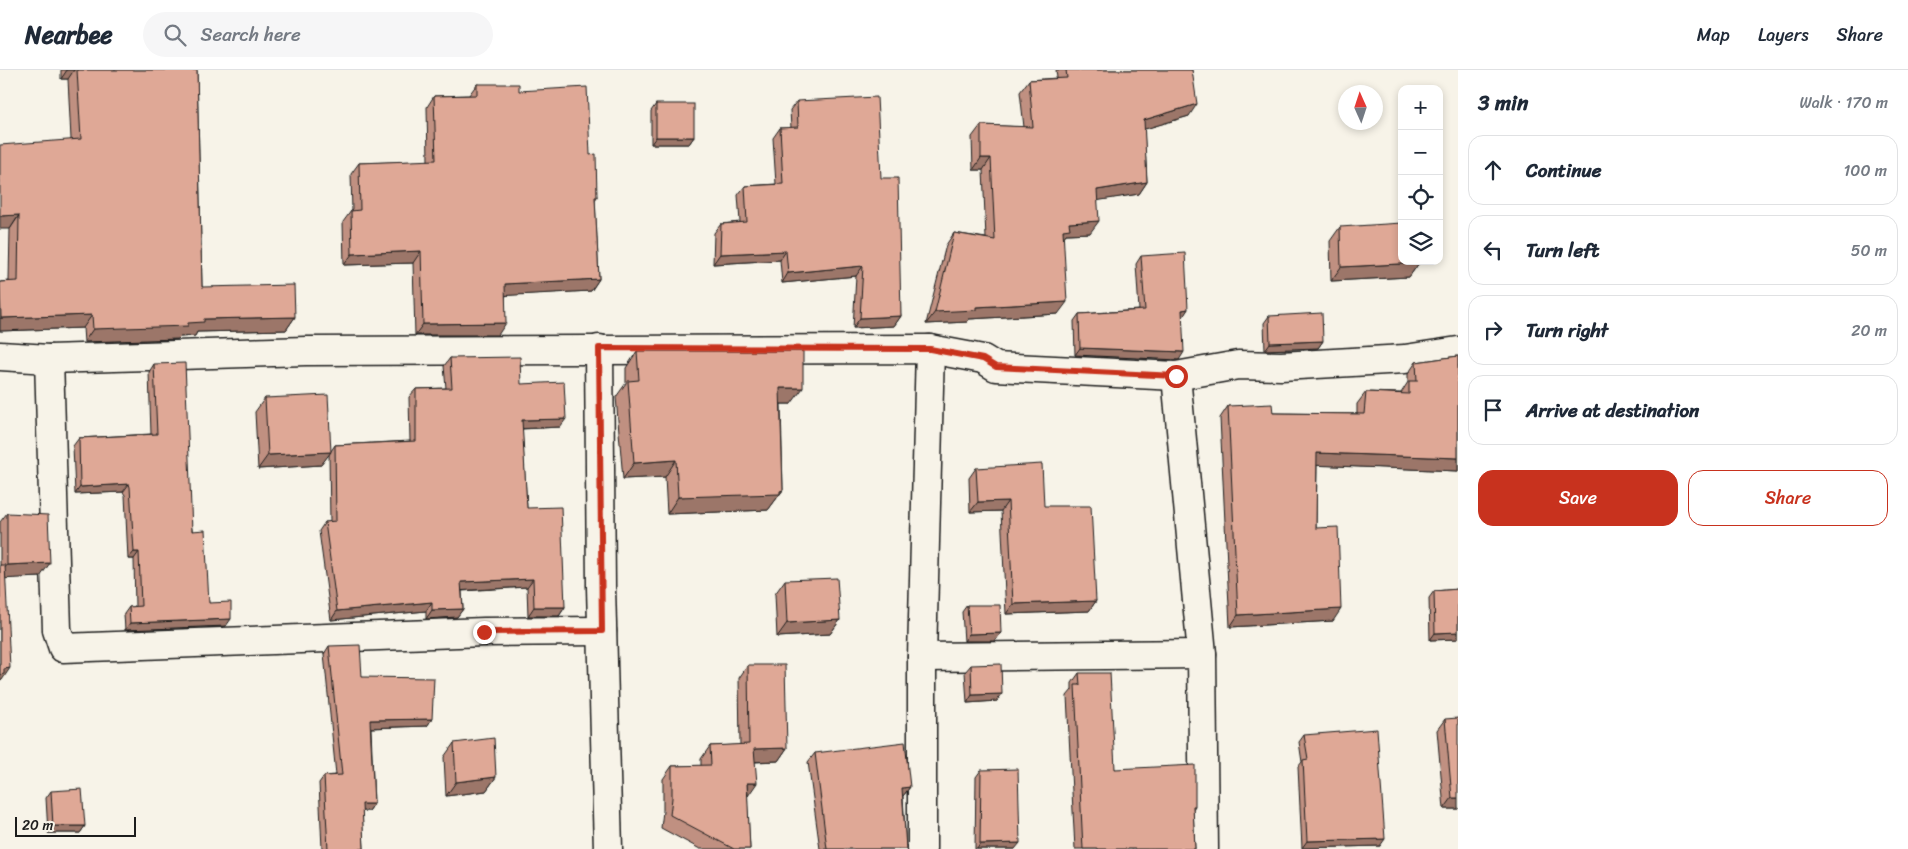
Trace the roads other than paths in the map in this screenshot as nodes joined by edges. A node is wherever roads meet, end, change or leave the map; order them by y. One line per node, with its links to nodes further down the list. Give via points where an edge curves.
1 (599, 348): 2 (street); 5 (street, via 306,350); 7 (street)
2 (930, 349): 6 (street, via 983,359 996,367); 9 (street)
3 (1458, 351): 6 (street, via 1395,359 1281,366 1238,365)
4 (0, 356): 5 (street)
5 (49, 359): 7 (street, via 58,630 63,648 484,632)
6 (1176, 376): 8 (street)
7 (602, 631): 10 (street)
8 (1202, 654): 9 (street); 12 (street)
9 (922, 658): 11 (street)
10 (608, 849)
11 (922, 849)
12 (1204, 849)

